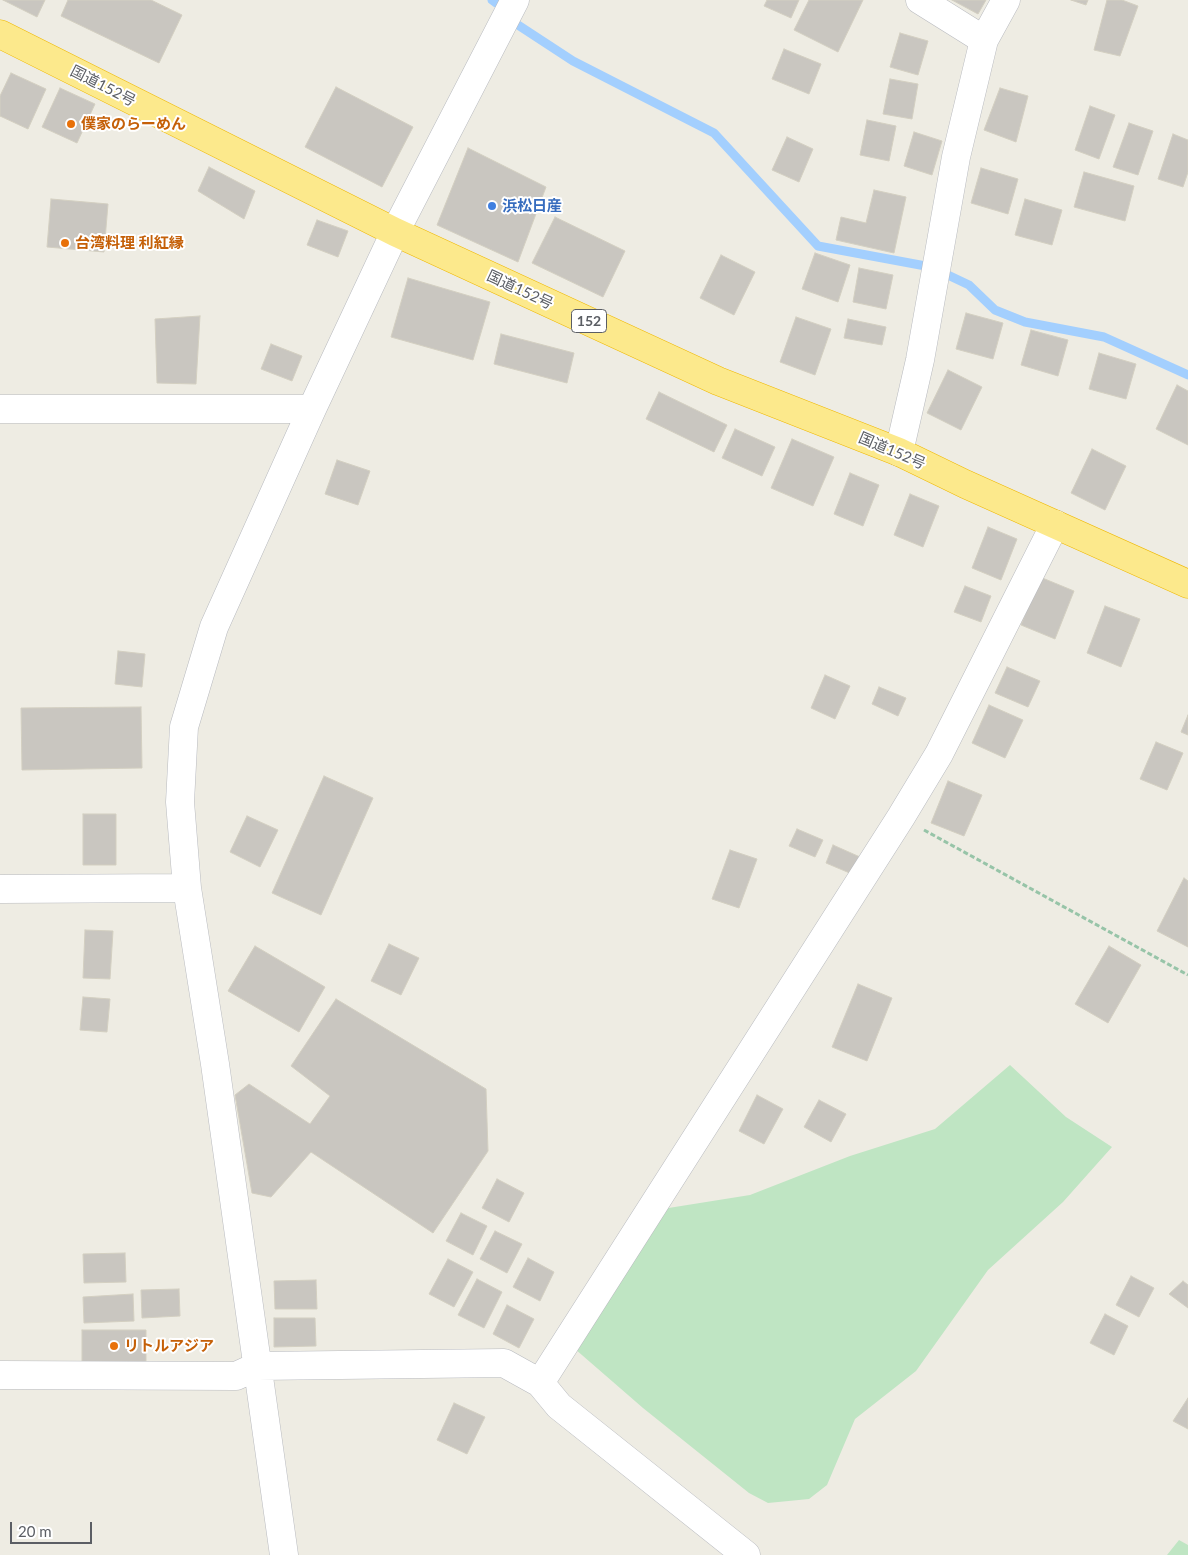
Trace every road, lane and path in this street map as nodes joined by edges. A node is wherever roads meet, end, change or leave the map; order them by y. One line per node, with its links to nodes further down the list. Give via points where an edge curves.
1 (514, 0): 6 (street)
2 (920, 0): 5 (street)
3 (1006, 0): 5 (street)
4 (0, 34): 6 (highway, 国道152号 / 152)
5 (984, 40): 9 (street, via 956,157 920,360)
6 (395, 232): 8 (street); 9 (highway, 国道152号 / 152, via 718,381)
7 (0, 408): 8 (street)
8 (312, 409): 13 (street, via 214,627 184,727 180,802)
9 (899, 452): 10 (highway, 国道152号 / 152)
10 (1055, 524): 11 (highway, 国道152号 / 152); 12 (street, via 939,754)
11 (1188, 584)
12 (901, 817): 15 (path); 18 (street)
13 (187, 888): 14 (street); 16 (street)
14 (0, 889)
15 (1188, 975)
16 (258, 1366): 17 (street, via 236,1376); 18 (street, via 504,1363); 19 (street)
17 (0, 1375)
18 (540, 1382): 20 (street, via 559,1406)
19 (284, 1555)
20 (746, 1555)

